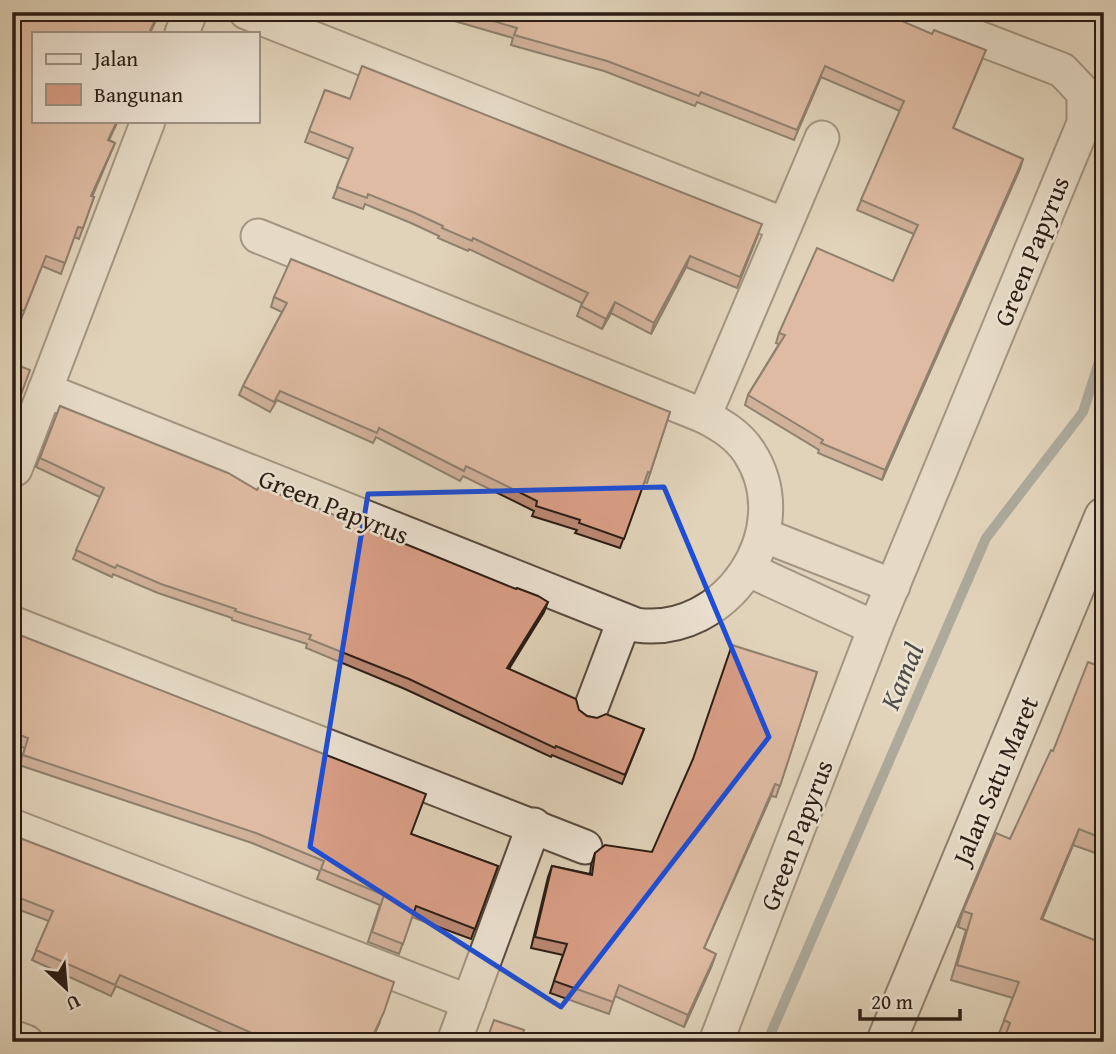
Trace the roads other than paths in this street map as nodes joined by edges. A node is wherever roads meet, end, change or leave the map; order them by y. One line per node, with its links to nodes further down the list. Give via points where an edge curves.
1 (190, 12): 4 (street)
2 (246, 12): 7 (street)
3 (911, 12): 15 (street, Green Papyrus, via 1062,70 1084,93 1084,123)
4 (182, 32)
5 (148, 122): 9 (street)
6 (822, 138): 7 (street)
7 (785, 225): 10 (street)
8 (258, 236): 10 (street, Green Papyrus)
9 (45, 390): 11 (street); 16 (street, Green Papyrus)
10 (704, 416): 13 (street, Green Papyrus, via 733,434 755,463 766,501)
11 (15, 469)
12 (1104, 517): 28 (street, Jalan Satu Maret)
13 (763, 535): 14 (street, Green Papyrus); 15 (street)
14 (749, 570): 16 (street, Green Papyrus, via 724,597 689,619 662,626); 18 (street)
15 (892, 586): 18 (street, Green Papyrus)
16 (624, 621): 19 (street)
17 (12, 623): 20 (street)
18 (875, 628): 27 (street, Green Papyrus)
19 (591, 708)
20 (534, 825): 22 (street); 23 (street)
21 (12, 826): 23 (street)
22 (586, 847)
23 (469, 1002): 26 (street)
24 (12, 1037): 25 (street)
25 (26, 1042)
26 (454, 1042)
27 (716, 1042)
28 (886, 1042)

